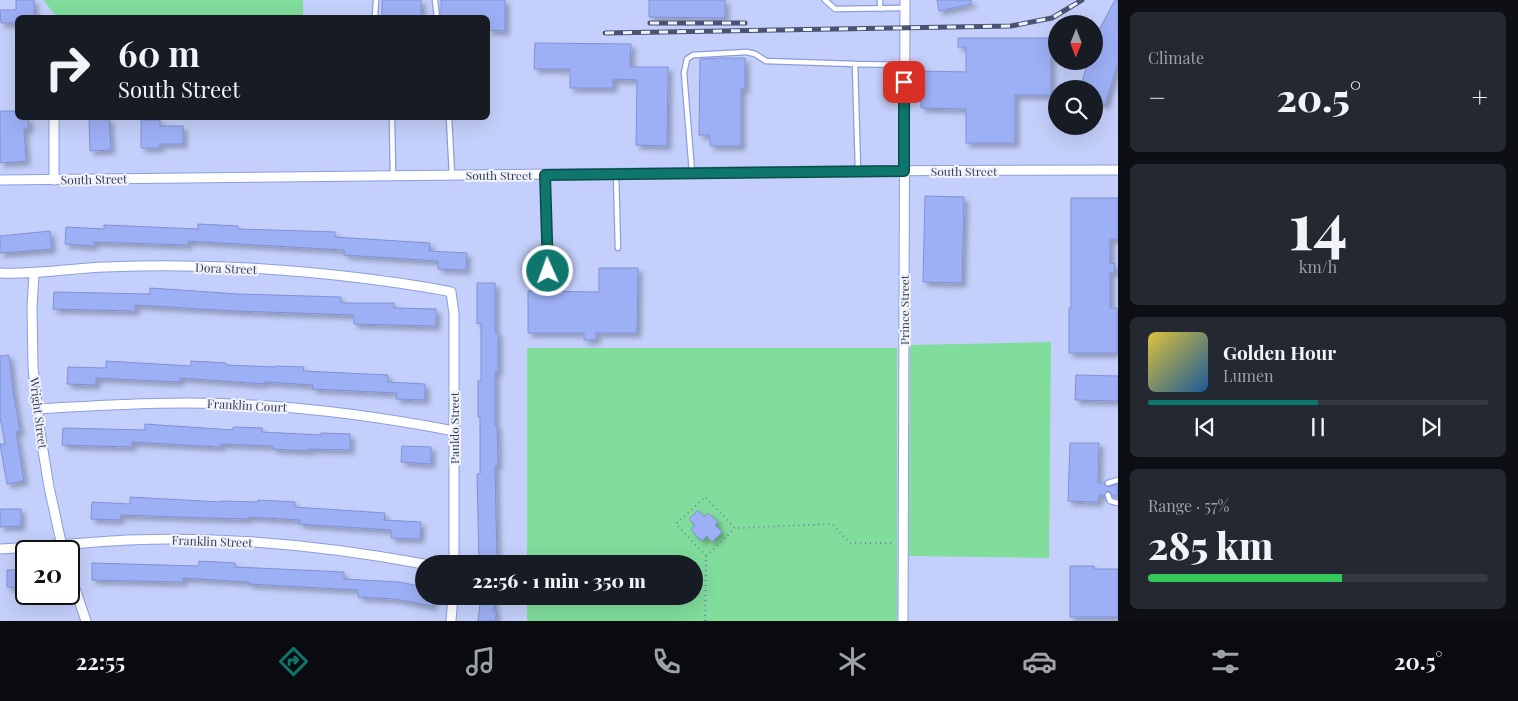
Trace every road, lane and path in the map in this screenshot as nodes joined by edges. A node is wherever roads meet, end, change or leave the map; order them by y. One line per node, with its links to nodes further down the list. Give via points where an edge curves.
1 (376, 0): 7 (lane)
2 (435, 0): 8 (lane)
3 (825, 0): 6 (lane, via 835,9)
4 (880, 0): 6 (lane)
5 (905, 4): 6 (lane); 10 (street, Prince Street)
6 (880, 9)
7 (375, 15)
8 (436, 15)
9 (855, 64): 10 (lane); 16 (lane); 17 (lane, via 766,61 747,52 693,55 687,59 684,73)
10 (904, 65): 15 (street, Prince Street)
11 (54, 120): 23 (street)
12 (392, 120): 20 (lane)
13 (448, 120): 21 (lane)
14 (1118, 170): 15 (street, South Street)
15 (904, 171): 16 (street, South Street); 49 (street, Prince Street)
16 (858, 172): 17 (street, South Street)
17 (692, 173): 18 (street, South Street)
18 (616, 174): 19 (street, South Street); 24 (lane)
19 (545, 175): 21 (street, South Street); 25 (lane)
20 (393, 176): 21 (street, South Street); 23 (street, South Street)
21 (452, 176)
22 (0, 180): 23 (street, South Street)
23 (54, 180)
24 (618, 248)
25 (548, 271)
26 (0, 273): 27 (street, Dora Street)
27 (34, 274): 28 (street, Dora Street, via 107,267 242,268 329,274); 29 (street, Wright Street, via 32,348)
28 (451, 292): 30 (street, Pauldo Street, via 454,314)
29 (38, 409): 30 (street, Franklin Court, via 132,404 238,404 373,417); 36 (street, Wright Street)
30 (454, 430): 41 (street, Pauldo Street)
31 (1118, 480): 32 (lane)
32 (1108, 483)
33 (1108, 495): 34 (lane, via 1110,501)
34 (1118, 503)
35 (735, 528): 37 (path, via 832,524 850,543); 42 (path); 42 (path, via 705,497 676,524)
36 (60, 540)
37 (898, 544)
38 (80, 546): 43 (street, Franklin Street, via 129,540 204,540 350,551)
39 (0, 549): 40 (street, Franklin Street)
40 (15, 549)
41 (454, 555)
42 (706, 556): 48 (path)
43 (415, 562)
44 (80, 603): 46 (street)
45 (452, 605): 47 (street)
46 (86, 621)
47 (451, 621)
48 (705, 621)
49 (903, 621)

